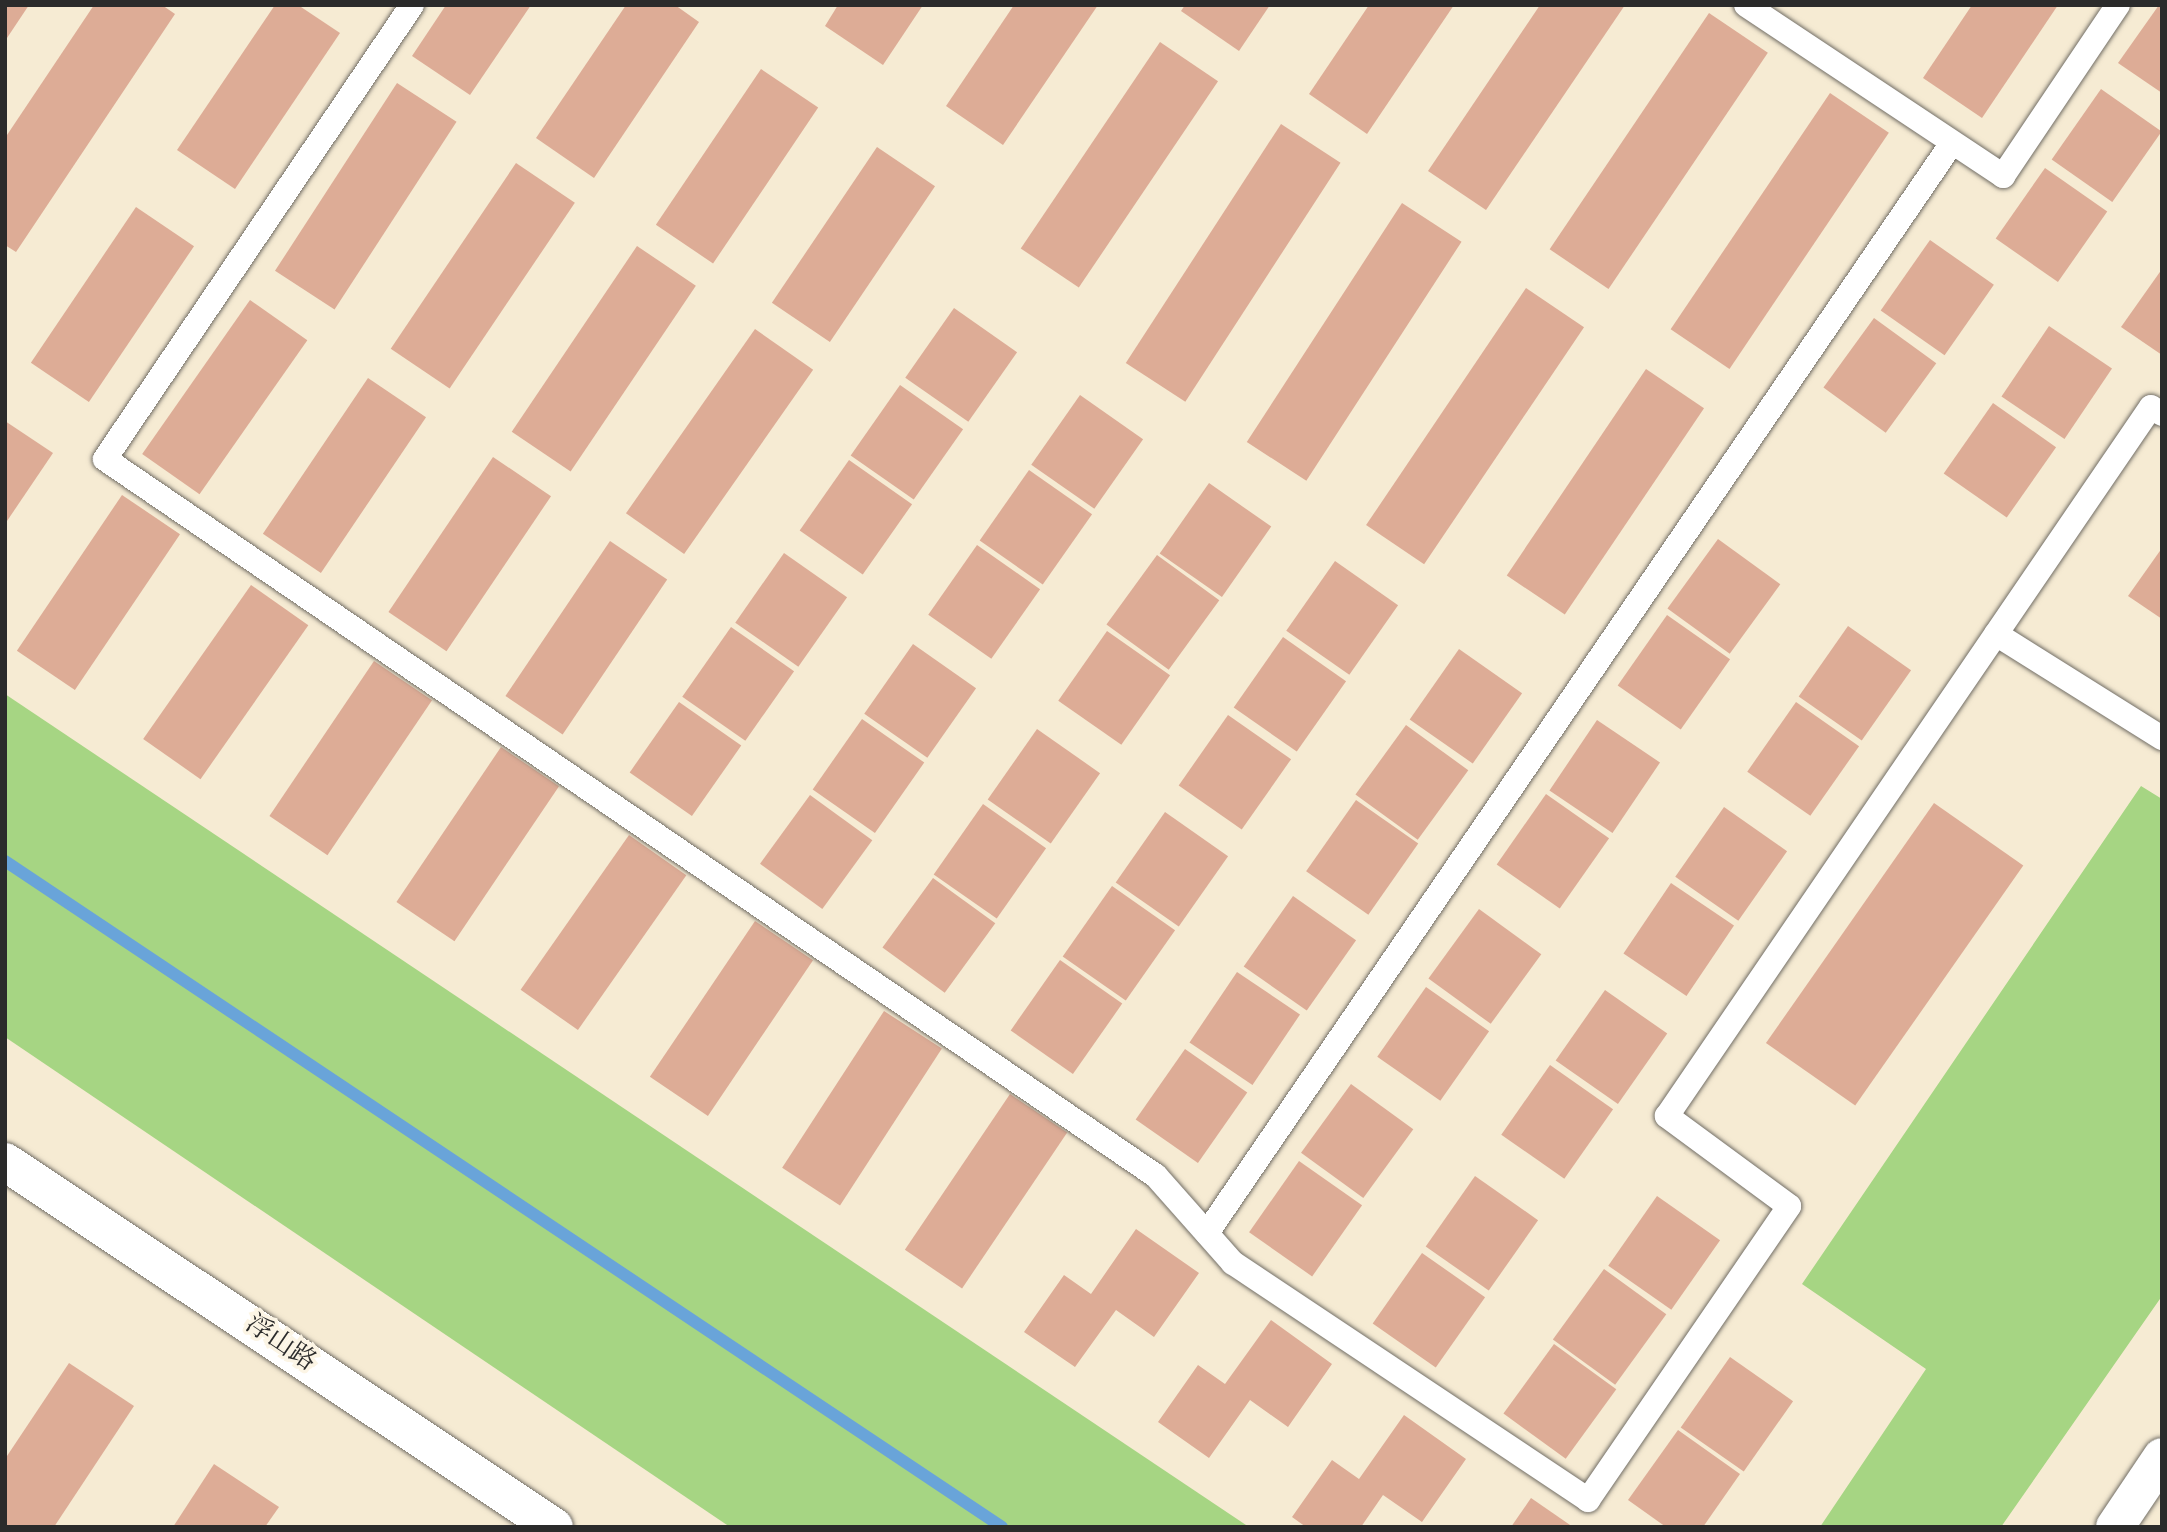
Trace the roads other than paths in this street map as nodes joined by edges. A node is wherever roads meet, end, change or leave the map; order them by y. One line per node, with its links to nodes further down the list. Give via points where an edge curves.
1 (412, 5): 9 (lane, via 105,459 1156,1176)
2 (1746, 5): 4 (lane)
3 (2118, 5): 4 (lane, via 2003,176)
4 (1952, 143): 9 (lane)
5 (2162, 414): 6 (lane, via 2151,407)
6 (1996, 634): 7 (lane); 9 (lane, via 1667,1116 1789,1206 1588,1500 1233,1263)
7 (2162, 738)
8 (5, 1162): 11 (street, 浮山路)
9 (1206, 1233)
10 (2162, 1457): 12 (street)
11 (554, 1527)
12 (2115, 1527)

